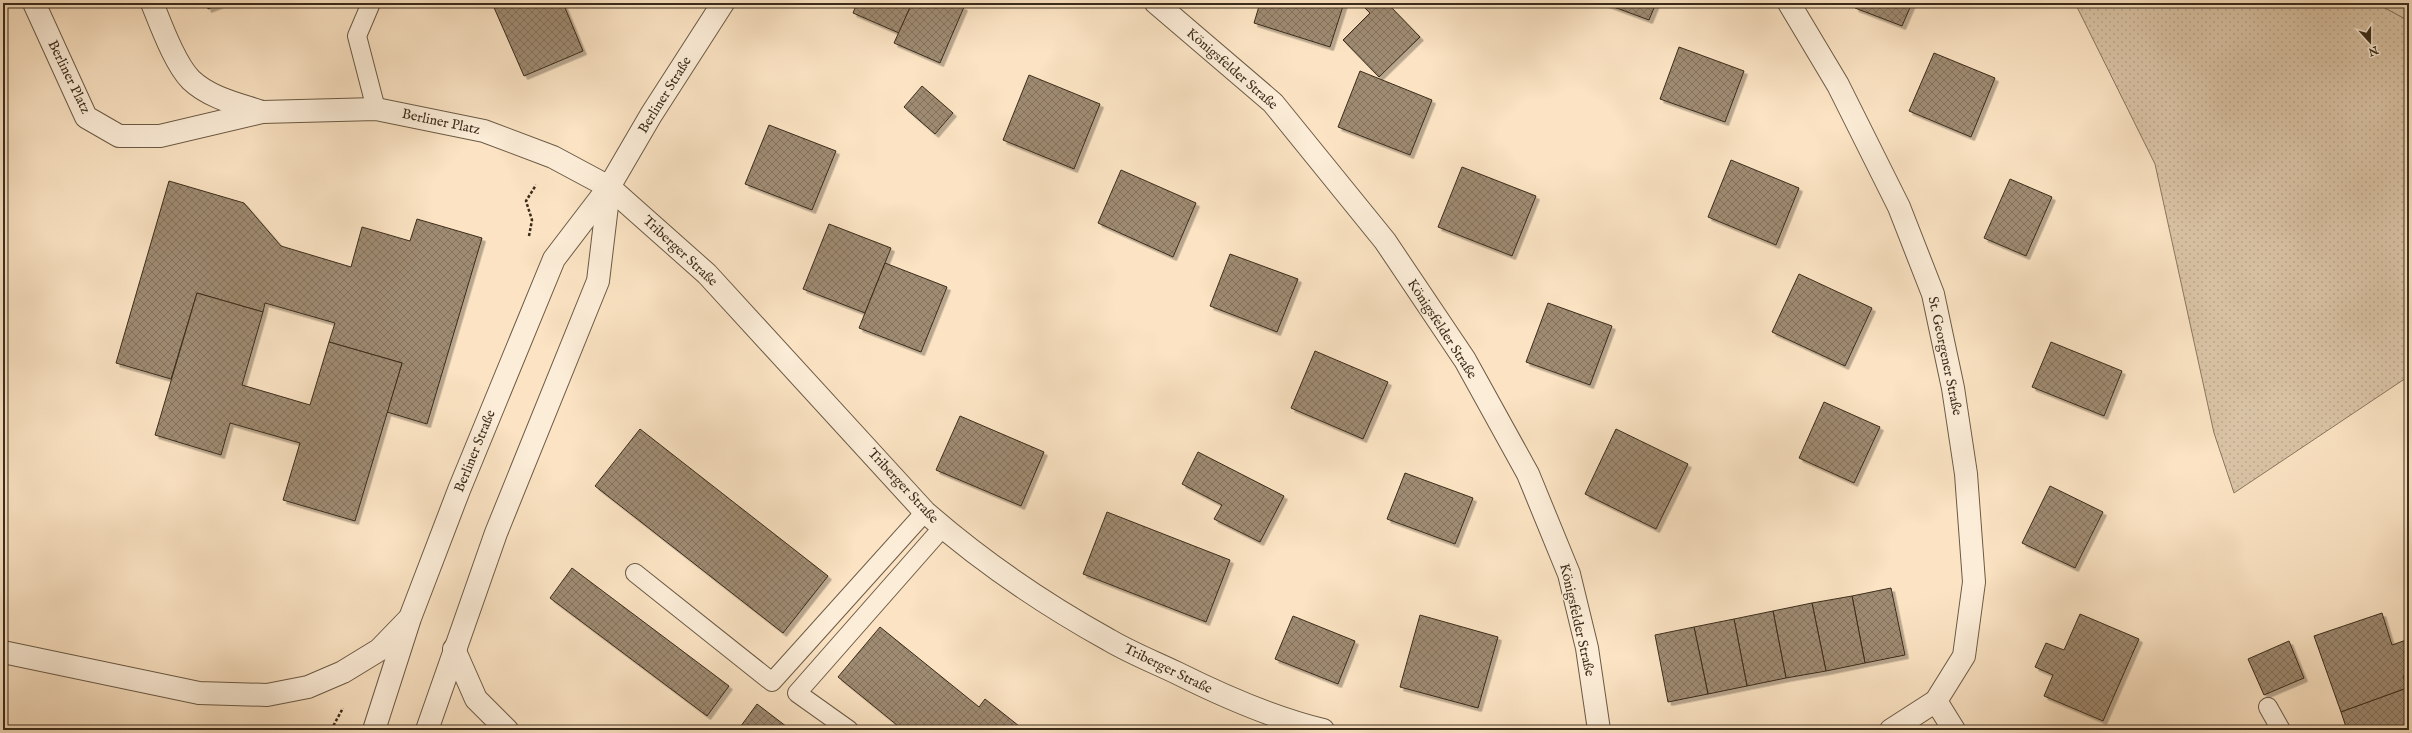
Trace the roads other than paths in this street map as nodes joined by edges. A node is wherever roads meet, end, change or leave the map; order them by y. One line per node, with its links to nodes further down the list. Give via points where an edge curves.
1 (34, 3): 8 (street, Berliner Platz, via 86,117 119,136 160,136)
2 (152, 3): 8 (street, Berliner Platz, via 172,50 191,80 217,97)
3 (371, 3): 7 (lane, via 357,36)
4 (723, 3): 9 (street, Berliner Straße, via 651,115)
5 (1156, 3): 23 (street, Königsfelder Straße, via 1273,103 1385,241 1465,360 1528,474 1569,574 1587,648)
6 (1788, 3): 16 (street, St. Georgener Straße, via 1838,85 1900,208 1933,294 1953,388 1966,474 1974,582 1964,656)
7 (376, 109): 8 (street, Berliner Platz); 9 (street, Berliner Platz, via 484,131 553,157)
8 (262, 112)
9 (609, 188): 10 (street, Triberger Straße, via 707,274); 13 (street, Berliner Straße, via 554,259 459,490); 14 (street, Berliner Straße, via 598,281 496,532)
10 (925, 512): 11 (street, Triberger Straße); 12 (lane, via 772,682)
11 (943, 527): 21 (lane, via 797,693); 22 (street, Triberger Straße, via 1028,591 1109,640 1212,691 1302,725)
12 (635, 573)
13 (410, 618): 15 (street, via 379,650 343,672 308,687 267,695 199,693); 18 (street, Berliner Straße)
14 (454, 649): 19 (street, Berliner Straße); 20 (street, via 476,699)
15 (3, 652)
16 (1936, 702): 24 (street); 25 (street)
17 (2268, 707): 26 (lane)
18 (374, 730)
19 (427, 730)
20 (507, 730)
21 (849, 730)
22 (1323, 730)
23 (1599, 730)
24 (1891, 730)
25 (1954, 730)
26 (2281, 730)

